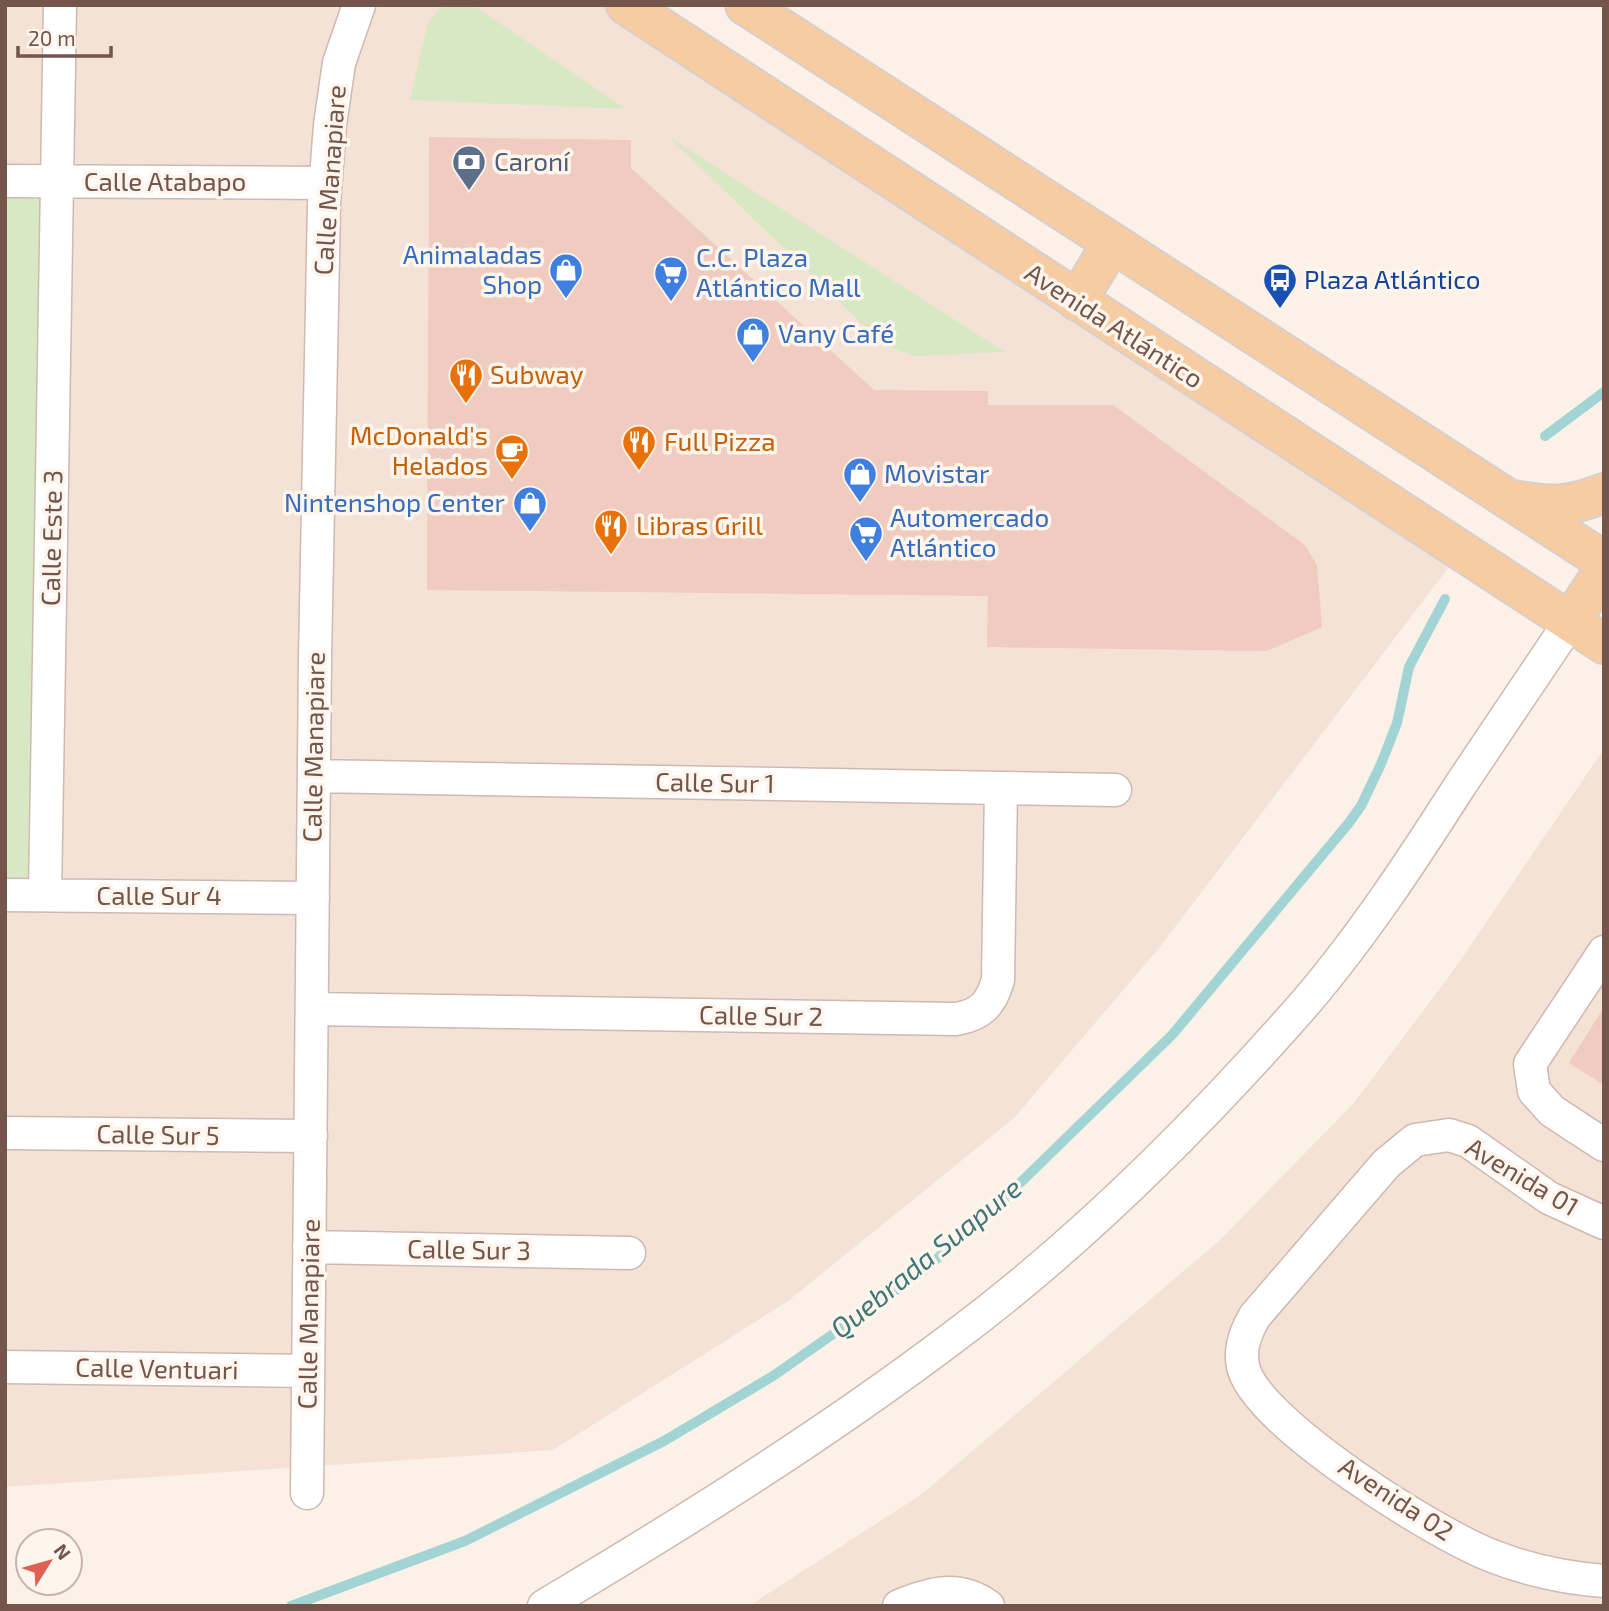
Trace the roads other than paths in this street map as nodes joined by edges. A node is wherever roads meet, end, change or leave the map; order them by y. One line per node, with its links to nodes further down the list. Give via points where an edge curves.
1 (60, 5): 6 (street, Calle Este 3)
2 (359, 5): 7 (street, Calle Manapiare, via 339,63)
3 (626, 5): 9 (main road, Avenida Atlántico)
4 (745, 5): 8 (main road)
5 (5, 181): 6 (street, Calle Atabapo)
6 (58, 181): 7 (street, Calle Atabapo); 20 (street, Calle Este 3)
7 (326, 183): 16 (street, Calle Manapiare)
8 (1112, 243): 9 (main road); 11 (main road)
9 (1077, 301): 14 (main road, Avenida Atlántico)
10 (1604, 493): 11 (main road, via 1580,503 1548,506)
11 (1507, 499): 12 (main road)
12 (1604, 561)
13 (1604, 570): 14 (main road)
14 (1570, 622): 15 (main road, Avenida Atlántico); 35 (street, via 1349,948 1289,1021 1153,1162 1044,1264 914,1366 754,1475)
15 (1604, 644)
16 (314, 776): 17 (street, Calle Sur 1); 21 (street, Calle Manapiare)
17 (1001, 788): 18 (street, Calle Sur 1); 23 (street, Calle Sur 2, via 998,980 993,997 971,1017)
18 (1115, 790)
19 (5, 895): 20 (street, Calle Sur 4)
20 (45, 895): 21 (street, Calle Sur 4)
21 (313, 898): 23 (street, Calle Manapiare)
22 (1604, 951): 26 (street, via 1530,1064 1534,1091 1552,1111)
23 (312, 1009): 25 (street, Calle Manapiare)
24 (5, 1133): 25 (street, Calle Sur 5)
25 (311, 1136): 28 (street, Calle Manapiare)
26 (1604, 1145)
27 (1604, 1223): 30 (street, Avenida 01, via 1549,1198 1468,1141 1449,1135 1415,1140 1402,1149 1255,1316)
28 (309, 1247): 29 (street, Calle Sur 3); 32 (street, Calle Manapiare)
29 (629, 1253)
30 (1242, 1346): 34 (street, Avenida 02, via 1243,1367 1272,1411 1398,1504 1491,1556 1545,1574)
31 (5, 1367): 32 (street, Calle Ventuari)
32 (308, 1371): 33 (street, Calle Manapiare)
33 (307, 1493)
34 (1604, 1581)
35 (544, 1606)
36 (899, 1606): 37 (street, via 943,1591)
37 (988, 1606)

